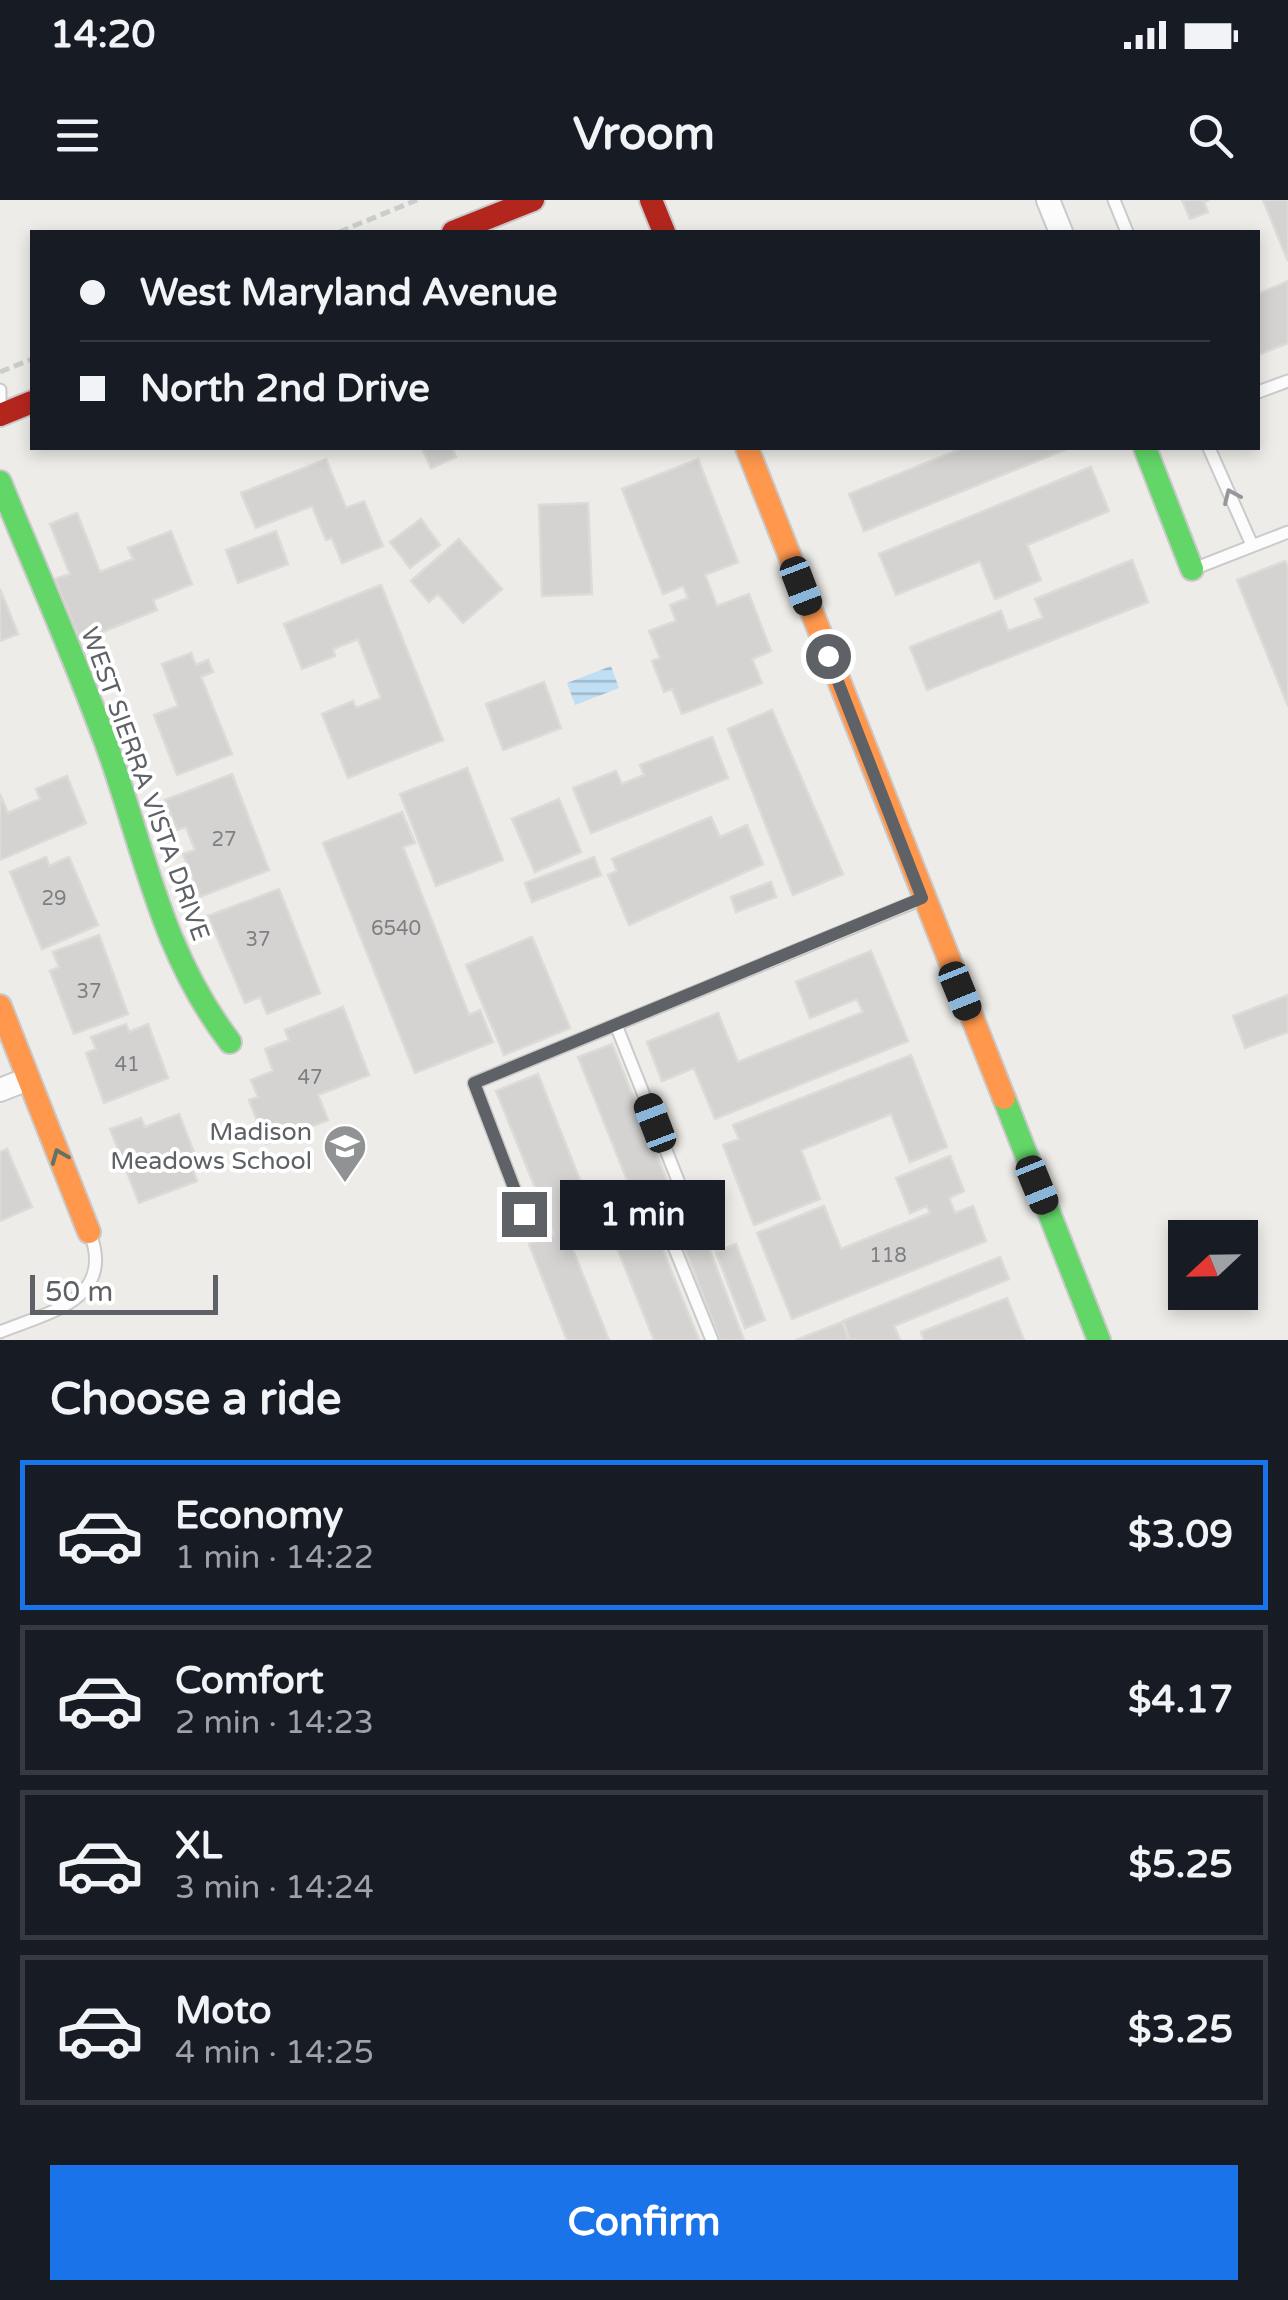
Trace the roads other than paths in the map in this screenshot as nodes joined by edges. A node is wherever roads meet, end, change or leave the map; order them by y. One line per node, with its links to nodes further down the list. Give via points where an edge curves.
1 (533, 200): 5 (street)
2 (651, 200): 6 (street)
3 (1048, 200): 7 (street)
4 (1114, 200): 8 (lane)
5 (459, 230)
6 (663, 230)
7 (1060, 230)
8 (1126, 230)
9 (1288, 381): 11 (lane)
10 (0, 390): 12 (lane)
11 (1260, 391)
12 (0, 401)
13 (30, 403): 14 (street)
14 (0, 415)
15 (748, 450): 22 (street)
16 (1146, 450): 21 (street)
17 (1211, 450): 20 (lane, one-way to 17)
18 (0, 482): 25 (street, WEST SIERRA VISTA DRIVE, via 113,762 166,925 206,1010)
19 (1288, 532): 20 (lane)
20 (1252, 546): 21 (lane)
21 (1192, 569)
22 (922, 898): 24 (lane); 32 (street)
23 (0, 1006): 26 (street)
24 (616, 1025): 28 (lane, via 474,1083); 31 (lane, via 681,1188 662,1217)
25 (230, 1042)
26 (28, 1079): 27 (street); 29 (street, one-way to 26)
27 (0, 1090)
28 (524, 1214)
29 (89, 1232): 30 (lane, via 97,1254 90,1286 74,1302)
30 (0, 1332)
31 (712, 1340)
32 (1099, 1340)

